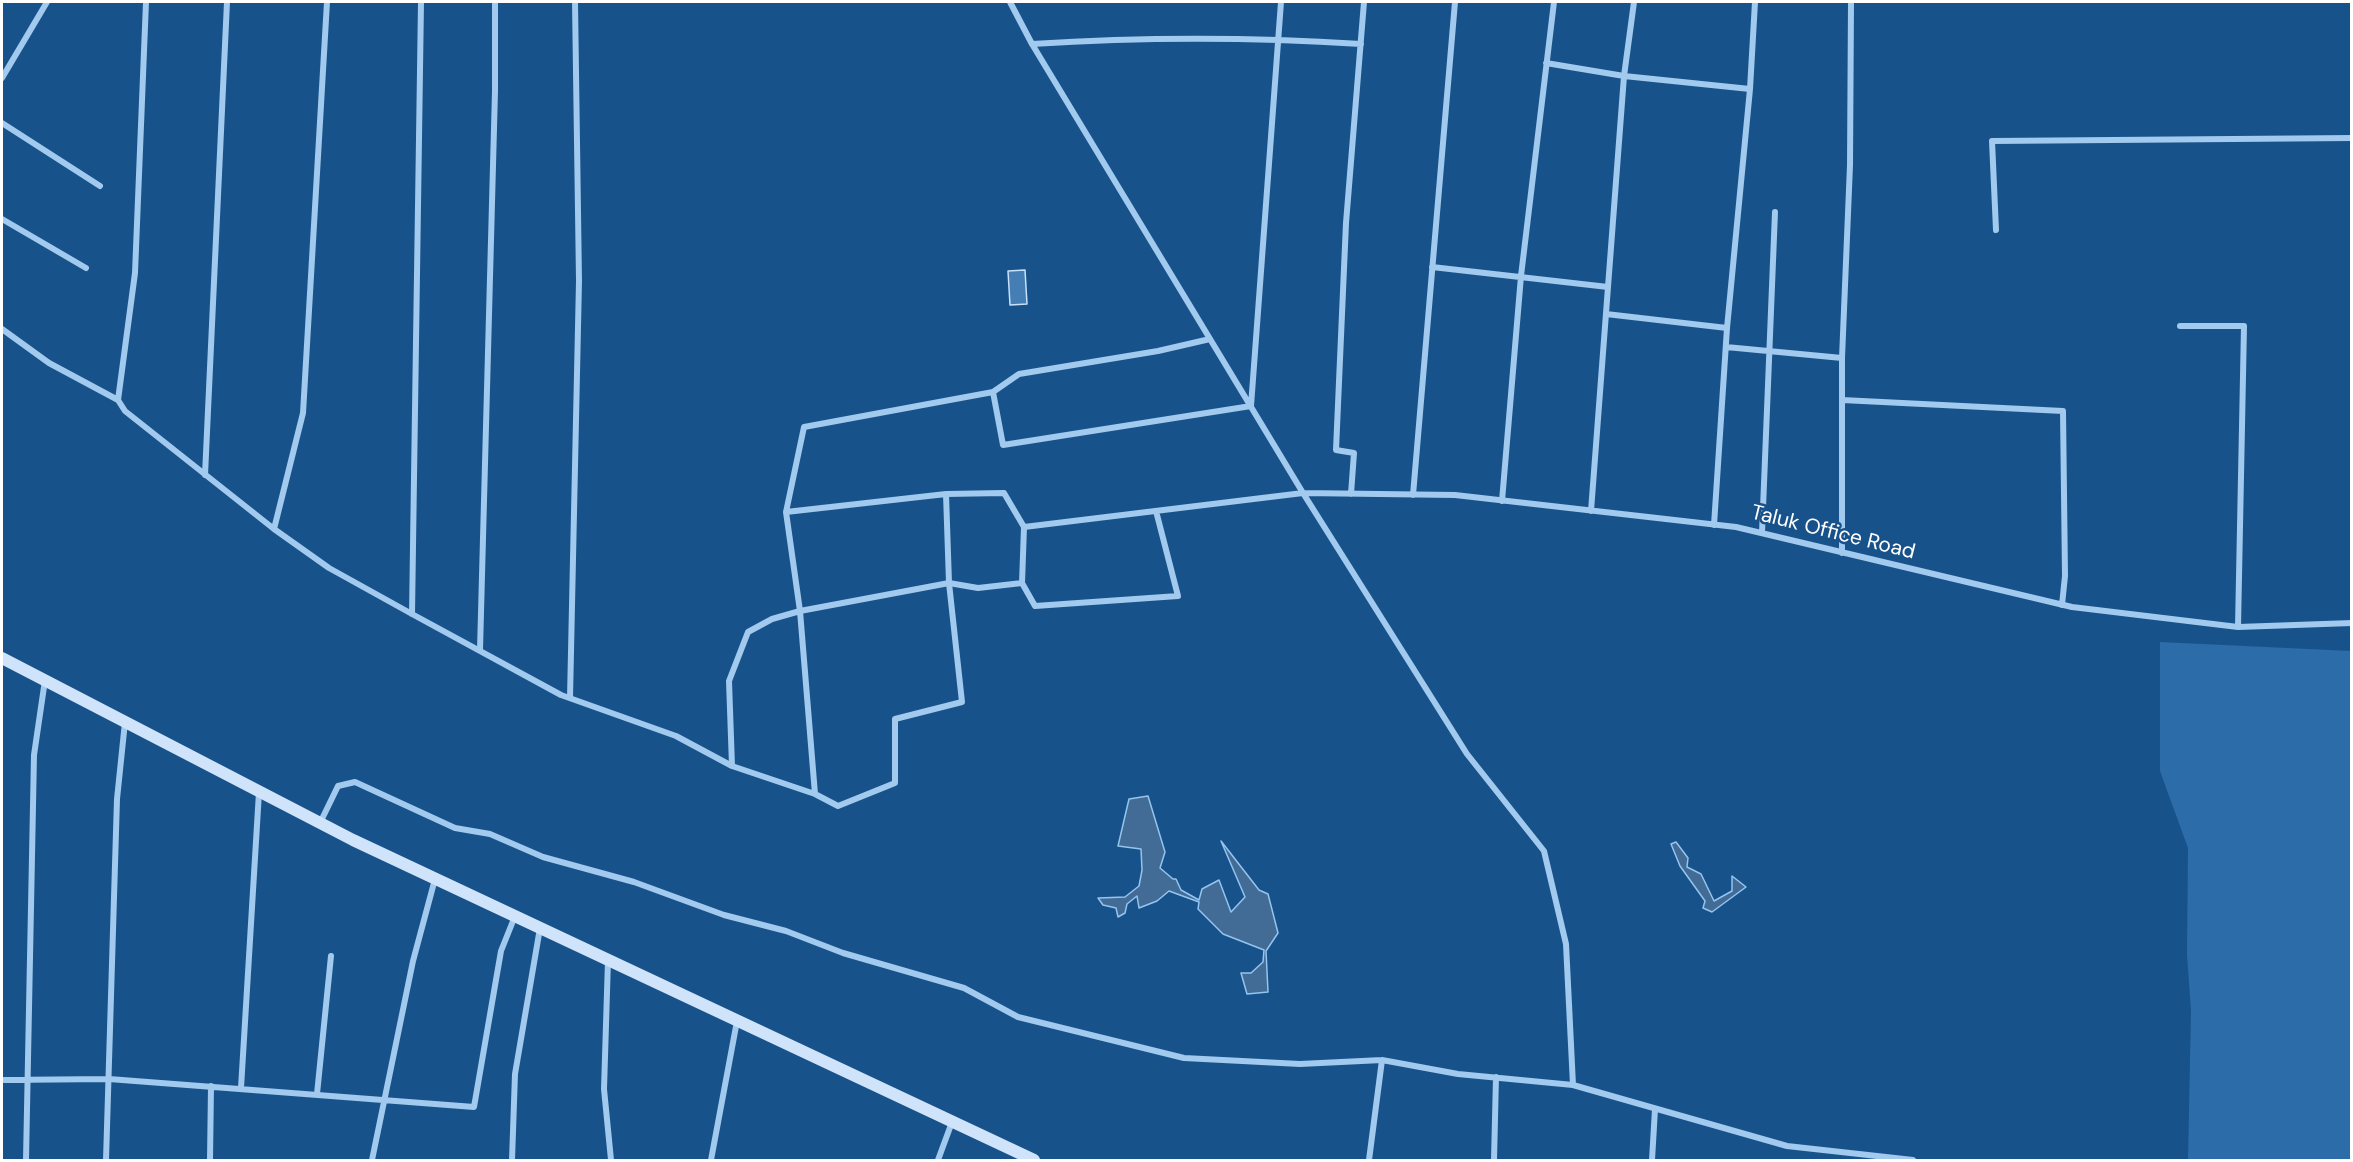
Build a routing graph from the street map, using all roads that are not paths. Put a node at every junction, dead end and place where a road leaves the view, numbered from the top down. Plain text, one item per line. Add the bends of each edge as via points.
1 (47, 2) edge
2 (146, 2) edge
3 (227, 2) edge
4 (327, 2) edge
5 (420, 2) edge
6 (495, 2) edge
7 (575, 2) edge
8 (1010, 2) edge
9 (1281, 2) edge
10 (1364, 2) edge
11 (1455, 2) edge
12 (1554, 2) edge
13 (1634, 2) edge
14 (1755, 2) edge
15 (1851, 2) edge
16 (1278, 39) junction
17 (1032, 44) junction
18 (1361, 44) junction
19 (1546, 63) junction
20 (1624, 76) junction
21 (2, 78) edge
22 (1750, 89) junction
23 (2, 123) edge
24 (2352, 138) edge
25 (100, 186) dead end
26 (1775, 212) dead end
27 (2, 219) edge
28 (1996, 230) dead end
29 (1432, 267) junction
30 (86, 268) dead end
31 (1521, 276) junction
32 (1608, 287) junction
33 (1605, 314) junction
34 (2180, 326) dead end
35 (1727, 327) junction
36 (2, 329) edge
37 (1210, 339) junction
38 (1726, 348) junction
39 (1769, 352) junction
40 (1842, 358) junction
41 (993, 392) junction
42 (118, 400) junction
43 (1842, 400) junction
44 (1251, 406) junction
45 (205, 475) junction
46 (1303, 493) junction
47 (946, 494) junction
48 (1351, 494) junction
49 (1413, 495) junction
50 (1502, 501) junction
51 (1156, 511) junction
52 (1590, 511) junction
53 (786, 512) junction
54 (1714, 525) junction
55 (1024, 527) junction
56 (274, 529) junction
57 (1762, 533) junction
58 (1842, 553) junction
59 (949, 583) junction
60 (1022, 583) junction
61 (2062, 605) junction
62 (800, 610) junction
63 (412, 614) junction
64 (2352, 623) edge
65 (2238, 627) junction
66 (480, 650) junction
67 (2, 658) edge
68 (45, 681) junction
69 (570, 698) junction
70 (125, 722) junction
71 (732, 765) junction
72 (259, 791) junction
73 (815, 794) junction
74 (320, 823) junction
75 (435, 878) junction
76 (515, 916) junction
77 (540, 928) junction
78 (331, 956) dead end
79 (608, 960) junction
80 (737, 1021) junction
81 (1382, 1060) junction
82 (1496, 1077) junction
83 (108, 1079) junction
84 (2, 1080) edge
85 (29, 1081) junction
86 (1573, 1085) junction
87 (211, 1086) junction
88 (241, 1088) junction
89 (317, 1094) junction
90 (384, 1099) junction
91 (1655, 1109) junction
92 (952, 1122) junction
93 (26, 1161) edge
94 (106, 1161) edge
95 (210, 1161) edge
96 (372, 1161) edge
97 (512, 1161) edge
98 (611, 1161) edge
99 (711, 1161) edge
100 (938, 1161) edge
101 (1034, 1161) edge
102 (1369, 1161) edge
103 (1494, 1161) edge
104 (1652, 1161) edge
105 (1913, 1161) edge

1 - 21 street
2 - 42 street via 135,273
3 - 45 street
4 - 56 street via 303,413
5 - 63 street
6 - 66 street
7 - 69 street via 579,281
8 - 17 street
9 - 16 street
10 - 18 street
11 - 29 street
12 - 19 street
13 - 20 street
14 - 22 street
15 - 40 street via 1850,165
16 - 17 street
16 - 18 street
16 - 44 street
17 - 37 street
18 - 48 street via 1346,223 1336,450 1354,453
19 - 20 street
19 - 31 street
20 - 22 street
20 - 32 street
22 - 35 street
23 - 25 street
24 - 28 street via 1992,141
26 - 39 street
27 - 30 street
29 - 31 street
29 - 49 street
31 - 32 street
31 - 50 street
32 - 33 street
33 - 35 street
33 - 52 street
34 - 65 street via 2244,326
35 - 38 street
36 - 42 street via 49,363
37 - 41 street via 1019,374
37 - 44 street
38 - 39 street
38 - 54 street
39 - 40 street
39 - 57 street
40 - 43 street
41 - 44 street via 1003,446
41 - 53 street via 804,427
42 - 45 street via 125,411
43 - 58 street
43 - 61 street via 2063,411
44 - 46 street
45 - 56 street
46 - 48 street, Taluk Office Road
46 - 51 street, Taluk Office Road
46 - 86 street via 1467,754 1544,851 1566,944
47 - 53 street
47 - 55 street via 1004,494
47 - 59 street
48 - 49 street, Taluk Office Road
49 - 50 street, Taluk Office Road
50 - 52 street, Taluk Office Road
51 - 55 street, Taluk Office Road
51 - 60 street via 1178,596 1035,606
52 - 54 street, Taluk Office Road
53 - 62 street
54 - 57 street, Taluk Office Road
55 - 60 street
56 - 63 street via 329,568
57 - 58 street, Taluk Office Road
58 - 61 street, Taluk Office Road
59 - 60 street via 978,588
59 - 62 street
59 - 73 street via 962,702 895,719 895,783 838,806
61 - 65 street, Taluk Office Road
62 - 71 street via 748,632 729,681
62 - 73 street
63 - 66 street
64 - 65 street, Taluk Office Road
66 - 69 street
67 - 68 main road
68 - 70 main road
68 - 85 street via 34,755
69 - 71 street via 676,736
70 - 72 main road
70 - 83 street via 117,799
71 - 73 street
72 - 74 main road
72 - 88 street
74 - 75 main road
74 - 81 street via 338,786 355,782 454,828 490,834 543,857 634,882 724,915 964,988 1018,1017 1184,1058 1300,1064
75 - 76 main road
75 - 90 street
76 - 77 main road
76 - 90 street via 501,951 474,1107
77 - 79 main road
77 - 97 street via 515,1074
78 - 89 street
79 - 80 main road
79 - 98 street via 604,1089
80 - 92 main road
80 - 99 street
81 - 82 street
81 - 102 street
82 - 86 street
82 - 103 street
83 - 85 street
83 - 87 street
83 - 94 street
84 - 85 street
85 - 93 street
86 - 91 street
87 - 88 street
87 - 95 street
88 - 89 street
89 - 90 street
90 - 96 street
91 - 104 street
91 - 105 street via 1787,1146
92 - 100 street
92 - 101 main road

